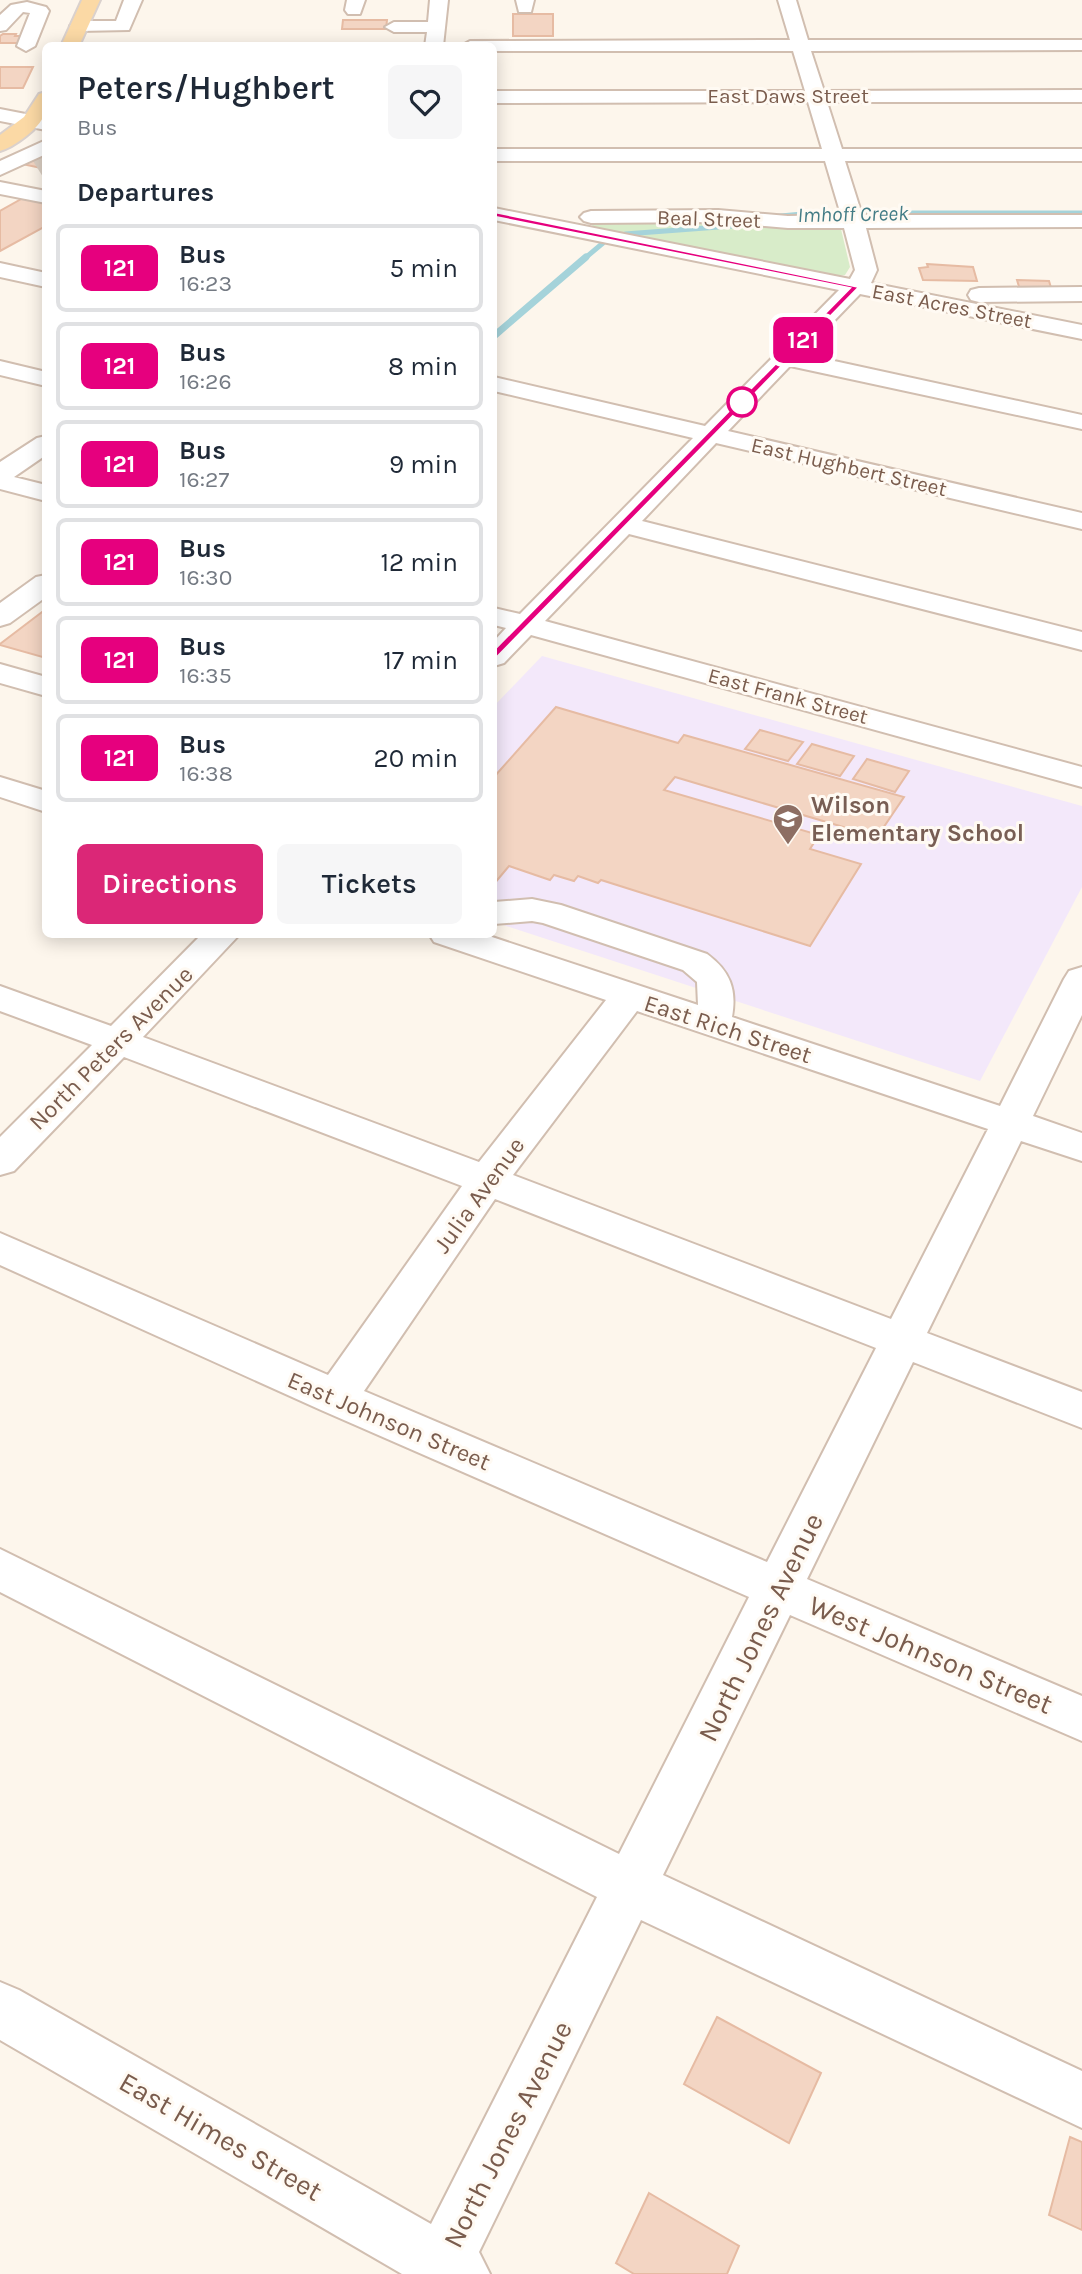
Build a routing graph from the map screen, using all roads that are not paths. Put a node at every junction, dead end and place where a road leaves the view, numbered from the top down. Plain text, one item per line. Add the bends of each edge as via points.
1 (91, 0) edge
2 (133, 0) edge
3 (439, 0) edge
4 (787, 0) edge
5 (31, 3) edge
6 (0, 26) edge
7 (79, 26) junction
8 (123, 26) junction
9 (394, 27) dead end
10 (0, 32) edge
11 (435, 35) edge
12 (463, 39) edge
13 (71, 42) edge
14 (117, 42) edge
15 (800, 45) junction
16 (1082, 45) edge
17 (28, 48) edge
18 (816, 96) junction
19 (1082, 96) edge
20 (497, 97) edge
21 (0, 115) edge
22 (38, 123) edge
23 (0, 145) edge
24 (42, 149) tunnel mouth
25 (497, 155) edge
26 (833, 155) junction
27 (1082, 155) edge
28 (0, 181) edge
29 (37, 184) tunnel mouth
30 (851, 214) junction
31 (497, 215) edge
32 (1082, 221) edge
33 (547, 225) junction
34 (36, 254) dead end
35 (3, 270) edge
36 (42, 279) edge
37 (855, 287) junction
38 (1082, 294) edge
39 (925, 300) junction
40 (1082, 332) edge
41 (785, 358) junction
42 (0, 368) edge
43 (42, 378) edge
44 (497, 385) edge
45 (1082, 422) edge
46 (710, 435) junction
47 (42, 446) edge
48 (0, 474) edge
49 (0, 481) edge
50 (42, 493) edge
51 (1082, 521) edge
52 (623, 524) junction
53 (42, 586) edge
54 (0, 617) edge
55 (497, 617) edge
56 (525, 625) junction
57 (1082, 641) edge
58 (497, 654) edge
59 (0, 673) edge
60 (42, 686) edge
61 (1082, 776) edge
62 (0, 787) edge
63 (42, 801) edge
64 (497, 913) edge
65 (219, 938) edge
66 (458, 938) edge
67 (1082, 979) edge
68 (629, 996) junction
69 (0, 998) edge
70 (712, 1024) junction
71 (117, 1042) junction
72 (1011, 1122) junction
73 (1082, 1147) edge
74 (0, 1161) edge
75 (487, 1180) junction
76 (0, 1248) edge
77 (902, 1340) junction
78 (336, 1398) junction
79 (1082, 1410) edge
80 (0, 1569) edge
81 (779, 1589) junction
82 (1082, 1719) edge
83 (631, 1886) junction
84 (0, 2009) edge
85 (1082, 2100) edge
86 (446, 2270) edge

1 - 7 main road
2 - 8 street
3 - 11 street
4 - 15 street
5 - 6 street via 15,9
5 - 17 street via 40,11
7 - 8 street
7 - 13 main road
8 - 14 street
9 - 11 street
10 - 17 street
11 - 12 street
12 - 15 street
15 - 16 street
15 - 18 street
18 - 19 street, East Daws Street
18 - 20 street, East Daws Street
18 - 26 street
21 - 22 street
22 - 23 main road
24 - 28 street
25 - 26 street
26 - 27 street
26 - 30 street
28 - 29 street
30 - 32 street, Beal Street
30 - 33 street, Beal Street via 788,222 588,217
30 - 37 street via 866,270
31 - 33 street, East Acres Street
33 - 37 street, East Acres Street
34 - 35 street
35 - 36 street
37 - 39 street, East Acres Street
37 - 41 street
38 - 39 street
39 - 40 street, East Acres Street
41 - 45 street
41 - 46 street
42 - 43 street
44 - 46 street, East Hughbert Street
46 - 51 street, East Hughbert Street
46 - 52 street
47 - 48 street
49 - 50 street
52 - 56 street
52 - 57 street
53 - 54 street
55 - 56 street, East Frank Street
56 - 58 street
56 - 61 street, East Frank Street
59 - 60 street
62 - 63 street
64 - 70 street via 549,913 695,962 709,971 718,992
65 - 71 street, North Peters Avenue
66 - 68 street, East Rich Street
67 - 72 street, North Jones Avenue
68 - 70 street, East Rich Street
68 - 75 street, Julia Avenue
69 - 71 street
70 - 72 street, East Rich Street
71 - 74 street, North Peters Avenue
71 - 75 street
72 - 73 street, East Rich Street
72 - 77 street, North Jones Avenue
75 - 77 street
75 - 78 street, Julia Avenue
76 - 78 street, East Johnson Street
77 - 79 street
77 - 81 street, North Jones Avenue
78 - 81 street, East Johnson Street
80 - 83 street
81 - 82 street, West Johnson Street
81 - 83 street, North Jones Avenue
83 - 85 street
83 - 86 street, North Jones Avenue
84 - 86 street, East Himes Street

